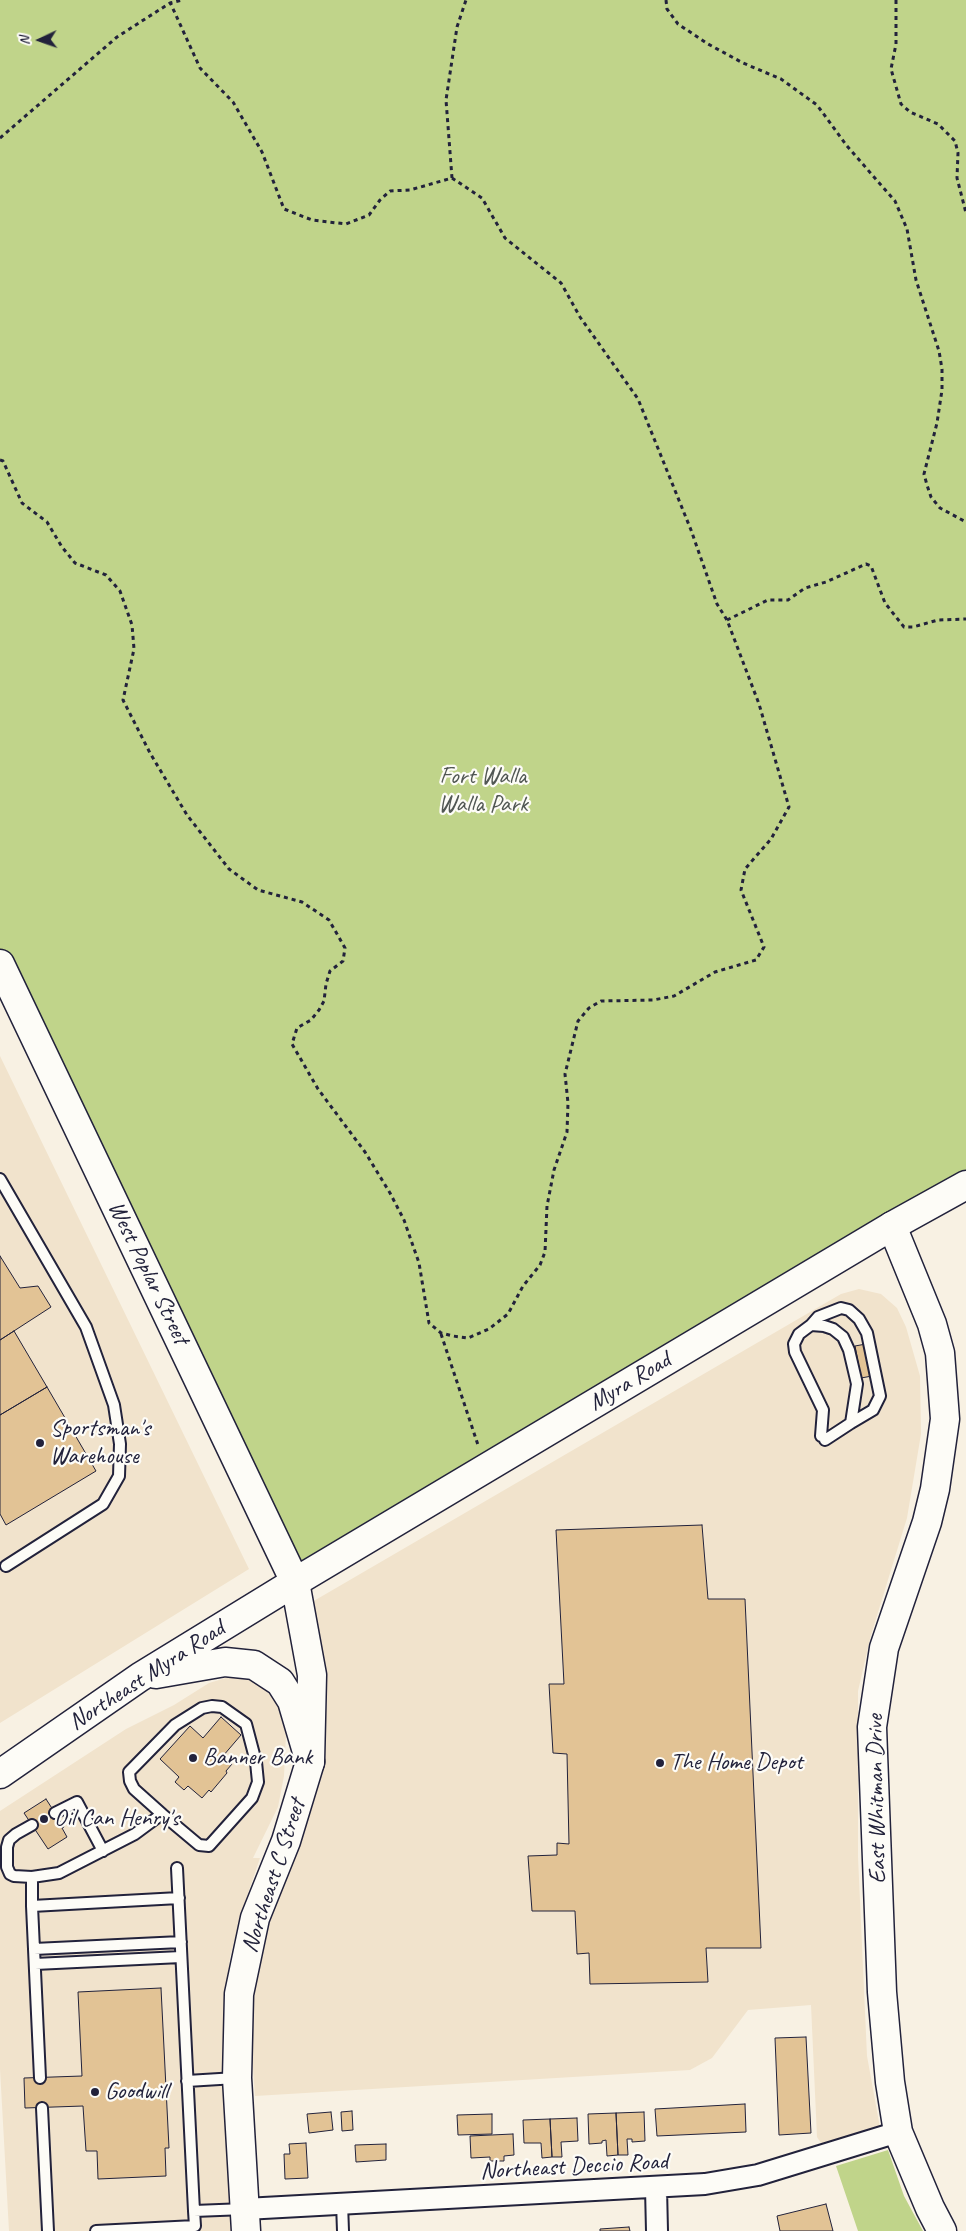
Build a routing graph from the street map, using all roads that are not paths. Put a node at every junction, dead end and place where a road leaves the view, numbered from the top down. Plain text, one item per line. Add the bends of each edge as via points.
1 (0, 964) edge
2 (0, 1179) edge
3 (966, 1185) edge
4 (892, 1226) junction
5 (811, 1325) junction
6 (851, 1423) junction
7 (6, 1566) dead end
8 (295, 1582) junction
9 (140, 1677) junction
10 (310, 1762) junction
11 (0, 1774) edge
12 (55, 1813) dead end
13 (162, 1814) junction
14 (32, 1825) dead end
15 (103, 1851) junction
16 (177, 1868) dead end
17 (32, 1876) junction
18 (179, 1898) junction
19 (32, 1906) junction
20 (181, 1942) junction
21 (34, 1949) junction
22 (182, 1957) junction
23 (35, 1964) junction
24 (40, 2078) dead end
25 (237, 2078) junction
26 (187, 2080) junction
27 (42, 2108) dead end
28 (898, 2132) junction
29 (656, 2188) junction
30 (342, 2203) junction
31 (194, 2211) junction
32 (246, 2220) edge
33 (48, 2231) edge
34 (96, 2231) edge
35 (343, 2231) edge
36 (657, 2231) edge
37 (942, 2231) edge

1 - 8 main road, West Poplar Street
2 - 7 lane via 86,1327 114,1405 120,1444 119,1476 103,1504
3 - 4 main road, Myra Road
4 - 8 main road, Myra Road
4 - 28 main road, East Whitman Drive via 932,1324 940,1353 944,1419 927,1522 884,1648 872,1727 882,1992
5 - 6 lane via 833,1330 843,1337 849,1350 857,1384
5 - 6 lane via 799,1334 794,1344 824,1410 823,1438
5 - 6 lane via 818,1317 841,1308 859,1319 867,1333 880,1396 873,1410
8 - 9 main road, Northeast Myra Road
8 - 10 main road, Northeast C Street via 312,1675
9 - 10 main road via 225,1662 254,1666 280,1682 292,1701
9 - 11 main road, Northeast Myra Road
10 - 25 main road, Northeast C Street via 286,1841 255,1918 239,1994
12 - 15 lane via 77,1802
13 - 13 lane via 199,1845 209,1846 252,1798 258,1782 246,1724 222,1707 202,1708 174,1725 129,1772 134,1789
13 - 15 lane via 135,1834
14 - 17 lane via 9,1840 7,1867 14,1876
15 - 17 lane via 59,1873
16 - 18 lane
17 - 19 lane
18 - 19 lane
18 - 20 lane
19 - 21 lane
20 - 21 lane
20 - 22 lane
21 - 23 lane
22 - 23 lane
22 - 26 lane
23 - 24 lane
25 - 26 lane
25 - 32 main road, Northeast C Street
26 - 31 lane
27 - 33 lane
28 - 29 street, Northeast Deccio Road via 758,2175
28 - 37 main road, East Whitman Drive
29 - 30 street, Northeast Deccio Road
29 - 36 street
30 - 32 street, Northeast Deccio Road
30 - 35 lane
31 - 32 lane
31 - 34 lane via 195,2226

